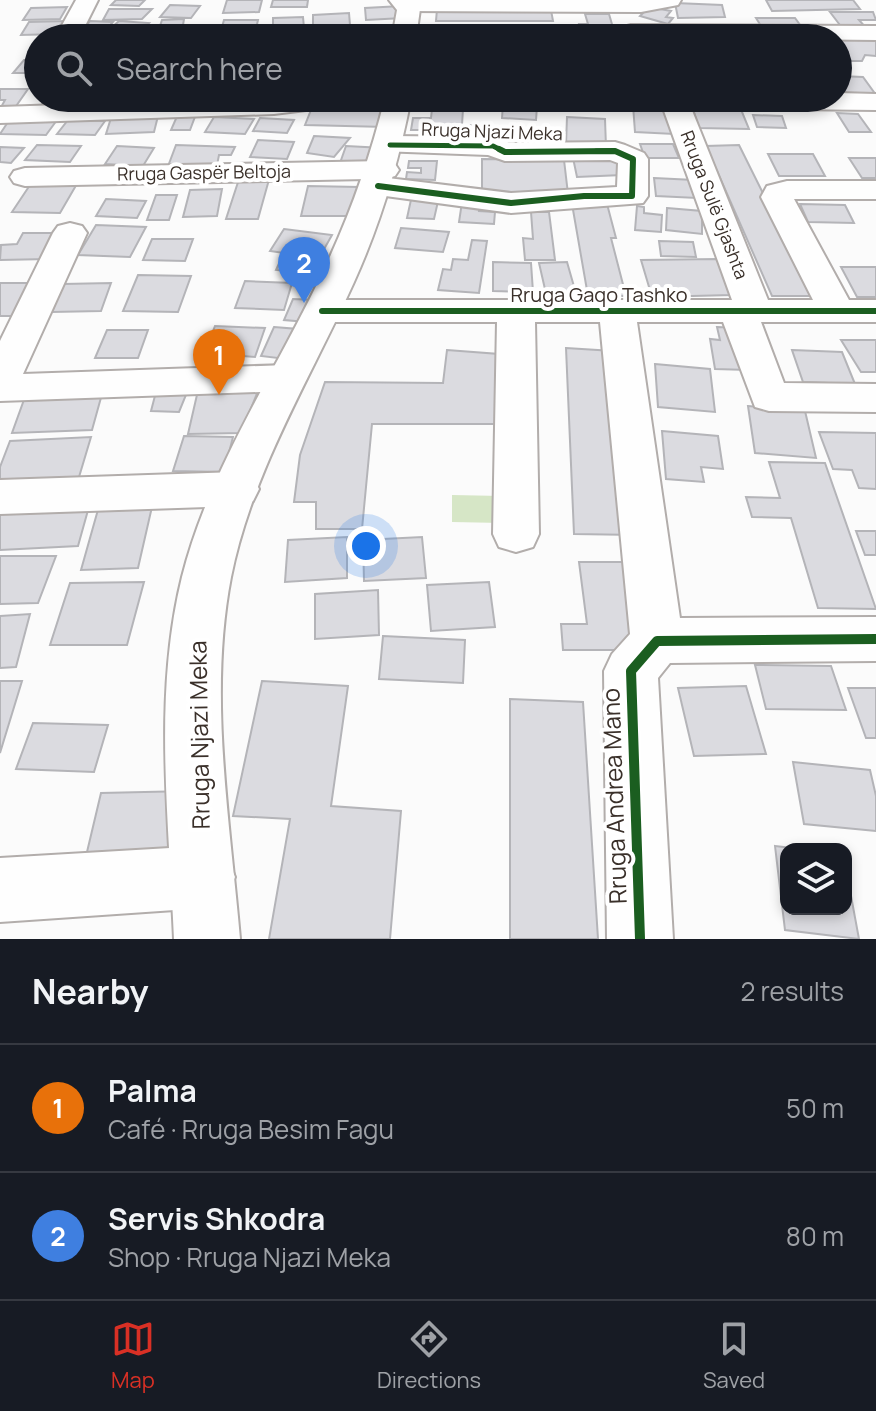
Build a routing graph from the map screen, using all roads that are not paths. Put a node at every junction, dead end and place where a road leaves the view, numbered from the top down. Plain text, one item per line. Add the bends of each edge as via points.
1 (87, 0) edge
2 (670, 0) edge
3 (403, 2) edge
4 (621, 3) edge
5 (556, 5) junction
6 (206, 12) dead end
7 (74, 24) edge
8 (203, 24) edge
9 (407, 24) edge
10 (560, 24) edge
11 (628, 24) edge
12 (852, 33) edge
13 (876, 33) edge
14 (852, 102) edge
15 (876, 102) edge
16 (395, 112) edge
17 (482, 112) edge
18 (666, 112) edge
19 (493, 146) junction
20 (384, 167) junction
21 (25, 177) dead end
22 (876, 190) edge
23 (70, 233) dead end
24 (322, 311) junction
25 (516, 311) junction
26 (617, 311) junction
27 (746, 311) junction
28 (837, 311) junction
29 (876, 311) edge
30 (287, 378) junction
31 (0, 381) edge
32 (0, 388) edge
33 (876, 398) edge
34 (237, 489) junction
35 (0, 497) edge
36 (516, 534) dead end
37 (876, 639) edge
38 (657, 641) junction
39 (204, 877) junction
40 (0, 890) edge
41 (207, 939) edge
42 (640, 939) edge

1 - 7 street
2 - 4 street
3 - 5 street
3 - 9 street
4 - 5 street
4 - 11 street
5 - 10 street
6 - 8 street
12 - 13 street
14 - 15 street, Rruga Sulë Gjashta
16 - 20 street, Rruga Njazi Meka
17 - 19 street, Rruga Sulë Gjashta
18 - 27 street, Rruga Sulë Gjashta
19 - 20 street, Rruga Njazi Meka
19 - 20 street, Rruga Njazi Meka via 505,152 626,154 633,159 632,196 511,203
20 - 21 street, Rruga Gaspër Beltoja
20 - 24 street, Rruga Njazi Meka via 351,255
22 - 28 street via 778,193 778,202
23 - 31 street
24 - 25 street, Rruga Gaqo Tashko
24 - 30 street, Rruga Njazi Meka
25 - 26 street, Rruga Gaqo Tashko
25 - 36 street, Rruga Gaqo Tashko
26 - 27 street, Rruga Gaqo Tashko
26 - 38 street, Rruga Gaqo Tashko
27 - 28 street, Rruga Gaqo Tashko
27 - 33 street, Rruga Sulë Gjashta via 769,397
28 - 29 street, Rruga Gaqo Tashko
30 - 32 street
30 - 34 street, Rruga Njazi Meka
34 - 35 street
34 - 39 street, Rruga Njazi Meka via 207,574 195,645
37 - 38 street
38 - 42 street, Rruga Andrea Mano via 631,671
39 - 40 street
39 - 41 street, Rruga Njazi Meka

